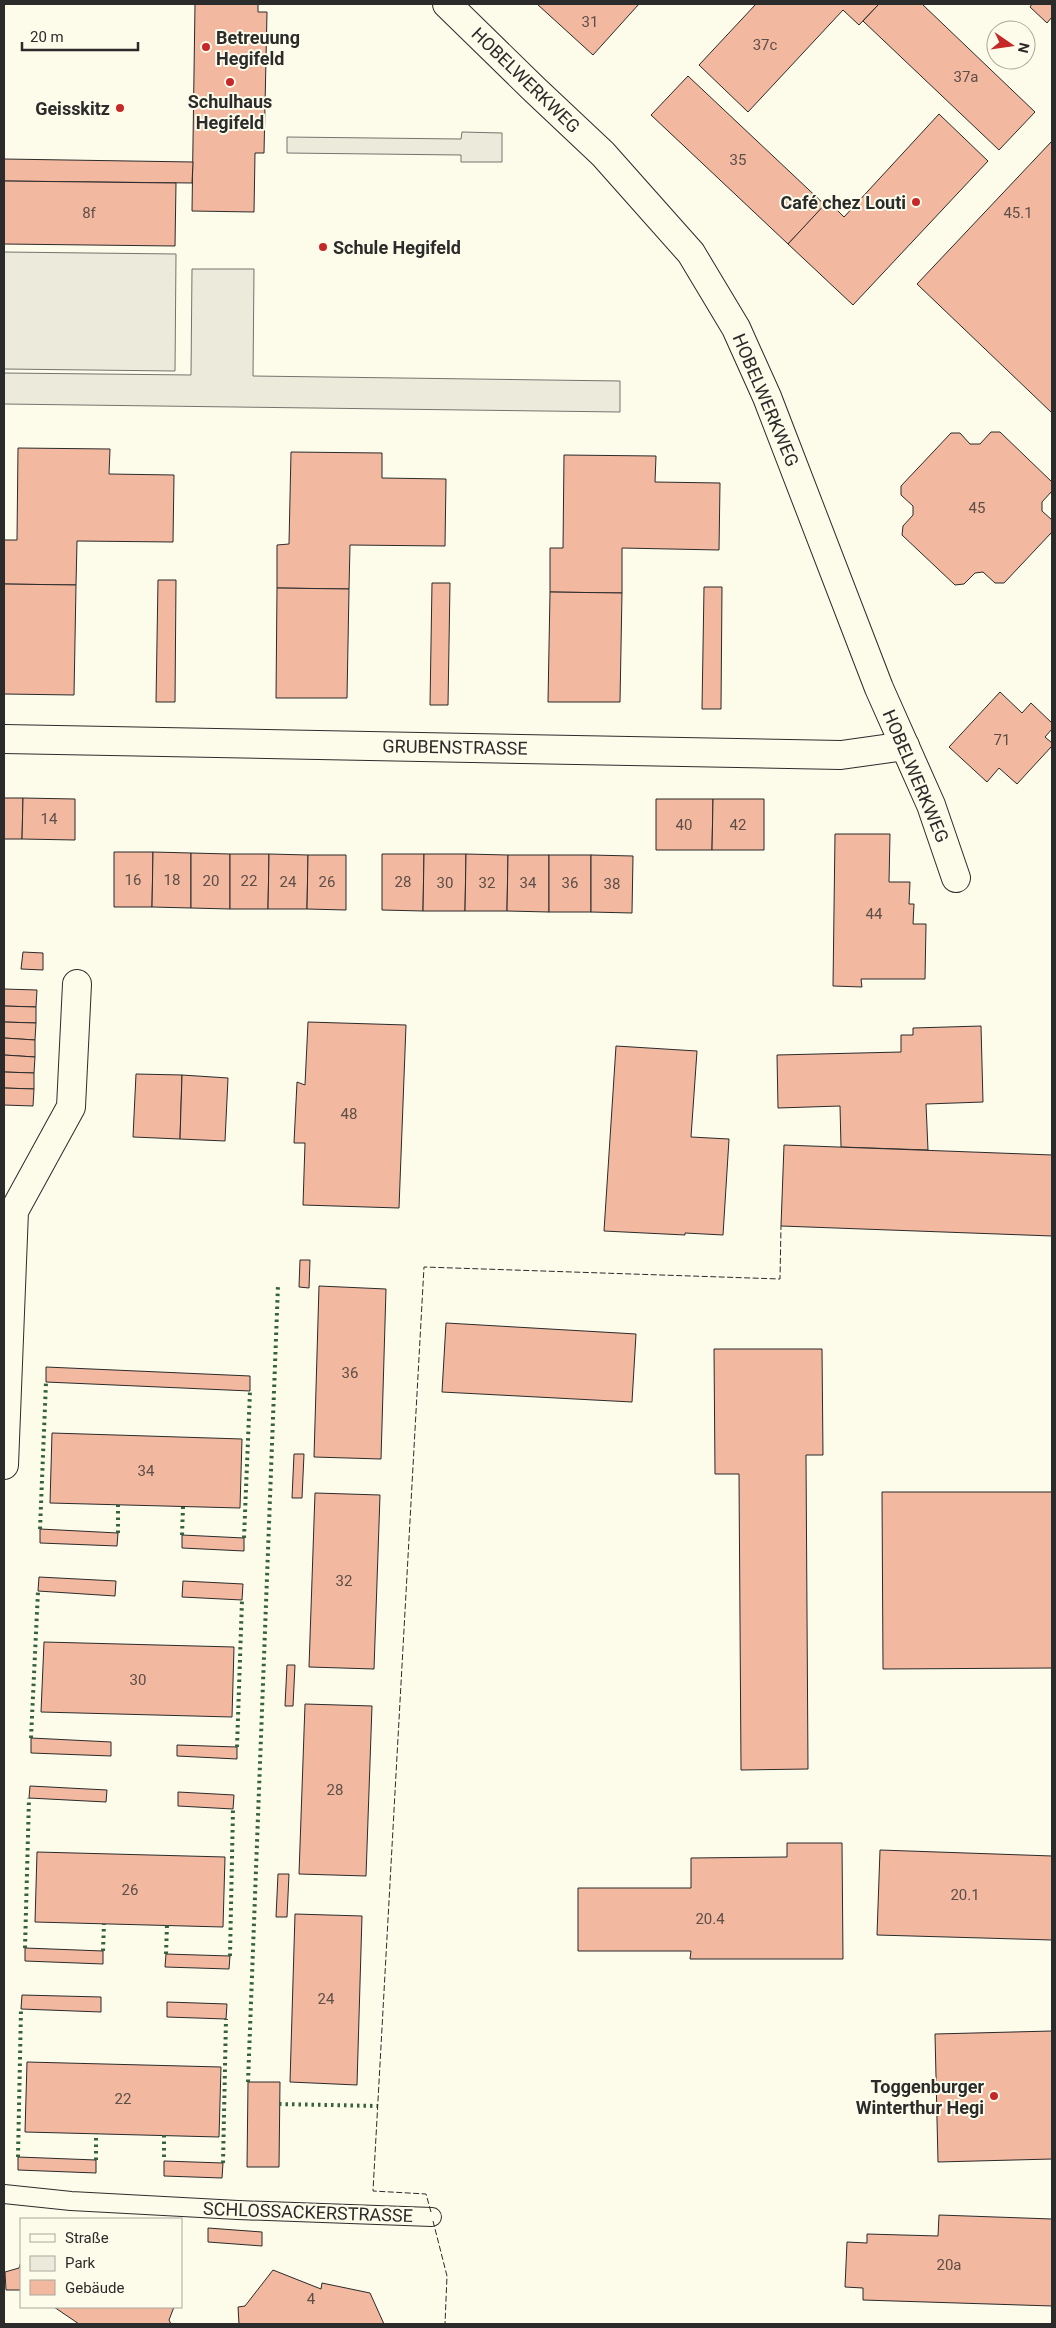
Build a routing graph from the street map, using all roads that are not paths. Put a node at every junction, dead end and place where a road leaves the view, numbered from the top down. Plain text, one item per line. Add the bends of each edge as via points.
1 (447, 4) edge
2 (4, 739) edge
3 (905, 746) junction
4 (956, 878) dead end
5 (77, 984) dead end
6 (4, 1465) edge
7 (4, 2194) edge
8 (432, 2217) dead end

1 - 3 street, HOBELWERKWEG via 603,154 691,253 736,328 767,396 860,641
2 - 3 street, GRUBENSTRASSE via 841,755
3 - 4 street, HOBELWERKWEG via 931,805
5 - 6 street via 72,1107 14,1211
7 - 8 lane, SCHLOSSACKERSTRASSE via 208,2208

